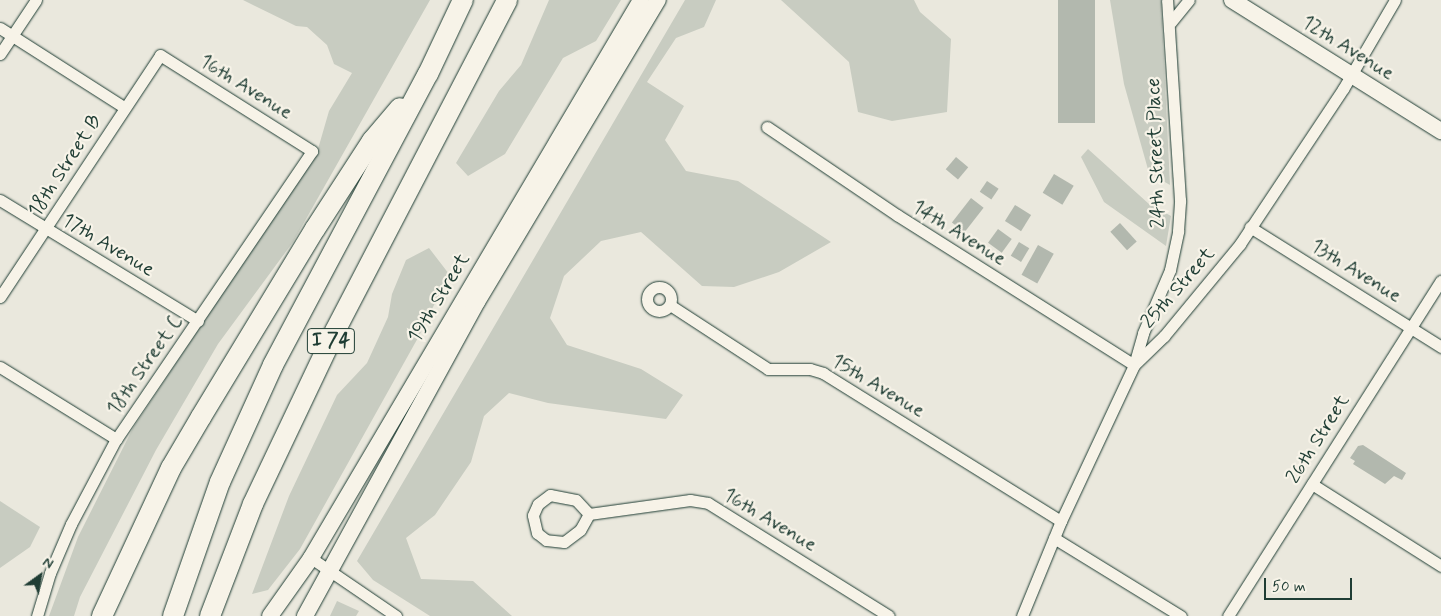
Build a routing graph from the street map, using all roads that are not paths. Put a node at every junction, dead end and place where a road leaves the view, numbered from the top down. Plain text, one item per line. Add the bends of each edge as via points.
1 (36, 0) edge
2 (463, 0) edge
3 (507, 0) edge
4 (642, 0) edge
5 (658, 0) edge
6 (1167, 0) edge
7 (1189, 0) edge
8 (1232, 0) edge
9 (1395, 0) edge
10 (1171, 22) junction
11 (0, 28) edge
12 (12, 36) junction
13 (0, 54) edge
14 (160, 55) joint
15 (428, 74) junction
16 (1350, 75) junction
17 (125, 108) junction
18 (767, 127) dead end
19 (1441, 131) edge
20 (312, 151) joint
21 (0, 200) edge
22 (1250, 227) junction
23 (47, 230) junction
24 (1441, 281) edge
25 (0, 297) edge
26 (670, 305) dead end
27 (198, 321) junction
28 (1410, 328) junction
29 (1441, 347) edge
30 (1134, 365) junction
31 (0, 367) edge
32 (116, 439) junction
33 (1312, 484) junction
34 (589, 514) junction
35 (1061, 522) junction
36 (1054, 538) junction
37 (311, 558) junction
38 (1441, 566) edge
39 (328, 570) junction
40 (37, 616) edge
41 (102, 616) edge
42 (173, 616) edge
43 (210, 616) edge
44 (270, 616) edge
45 (305, 616) edge
46 (396, 616) edge
47 (889, 616) edge
48 (1022, 616) edge
49 (1181, 616) edge
50 (1228, 616) edge

1 - 12 street
2 - 15 highway, I 74
3 - 43 highway, I 74 via 335,331 253,504
4 - 37 main road, 19th Street
5 - 39 main road, 19th Street via 477,302
6 - 10 street, 24th Street Place
7 - 10 street
8 - 16 main road, 12th Avenue
9 - 16 street, 25th Street
10 - 30 street, 24th Street Place via 1180,200 1178,231 1170,270 1143,334
11 - 12 street
12 - 13 street
12 - 17 street
14 - 17 street, 18th Street B
14 - 20 street, 16th Avenue
15 - 41 highway via 372,141 230,368 171,468
15 - 42 highway, I 74 via 273,364 220,482
16 - 19 main road, 12th Avenue
16 - 22 street, 25th Street
17 - 23 street, 18th Street B
18 - 30 street, 14th Avenue via 897,216
20 - 27 street, 18th Street C
21 - 23 street, 17th Avenue
22 - 28 street, 13th Avenue
22 - 30 street, 25th Street via 1198,296
23 - 25 street, 18th Street B
23 - 27 street, 17th Avenue
24 - 28 street, 26th Street
26 - 35 street, 15th Avenue via 768,369 810,369 823,373
27 - 32 street, 18th Street C
28 - 29 street, 13th Avenue
28 - 33 street, 26th Street
30 - 35 street, 25th Street
31 - 32 street
32 - 40 street, 18th Street C via 64,540
33 - 38 street
33 - 50 street, 26th Street
34 - 34 street via 576,500 550,495 538,504 533,516 537,533 546,540 558,542 572,538
34 - 47 street, 16th Avenue via 690,500 708,503
35 - 36 street, 25th Street
36 - 48 street, 25th Street
36 - 49 street
37 - 39 street
37 - 44 main road, 19th Street
39 - 45 main road, 19th Street
39 - 46 street

